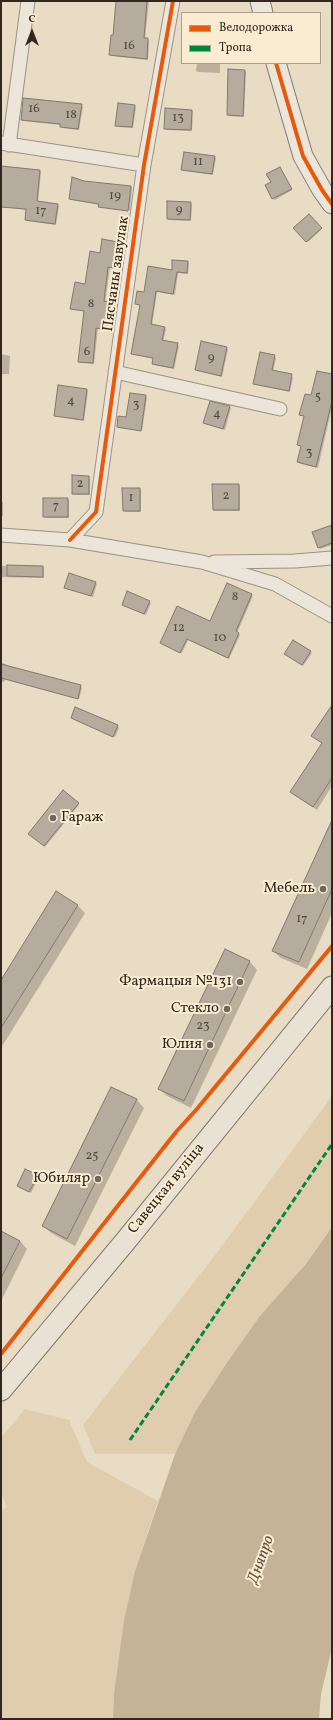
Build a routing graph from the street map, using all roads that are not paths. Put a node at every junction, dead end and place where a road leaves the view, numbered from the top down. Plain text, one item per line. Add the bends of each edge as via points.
1 (28, 1) edge
2 (173, 1) edge
3 (260, 1) edge
4 (263, 12) edge
5 (276, 64) edge
6 (5, 144) edge
7 (144, 165) junction
8 (332, 204) edge
9 (115, 372) junction
10 (280, 409) dead end
11 (1, 535) edge
12 (70, 540) junction
13 (332, 558) edge
14 (202, 562) junction
15 (332, 616) edge
16 (332, 987) edge
17 (1, 1390) edge

1 - 6 street
2 - 7 street, Пясчаны завулак
3 - 4 street
5 - 8 street via 303,156
6 - 7 street
7 - 9 street, Пясчаны завулак
9 - 10 street
9 - 12 street, Пясчаны завулак via 96,512
11 - 12 street
12 - 14 street
13 - 14 street via 301,561
14 - 15 street via 275,584
16 - 17 main road, Савецкая вуліца

